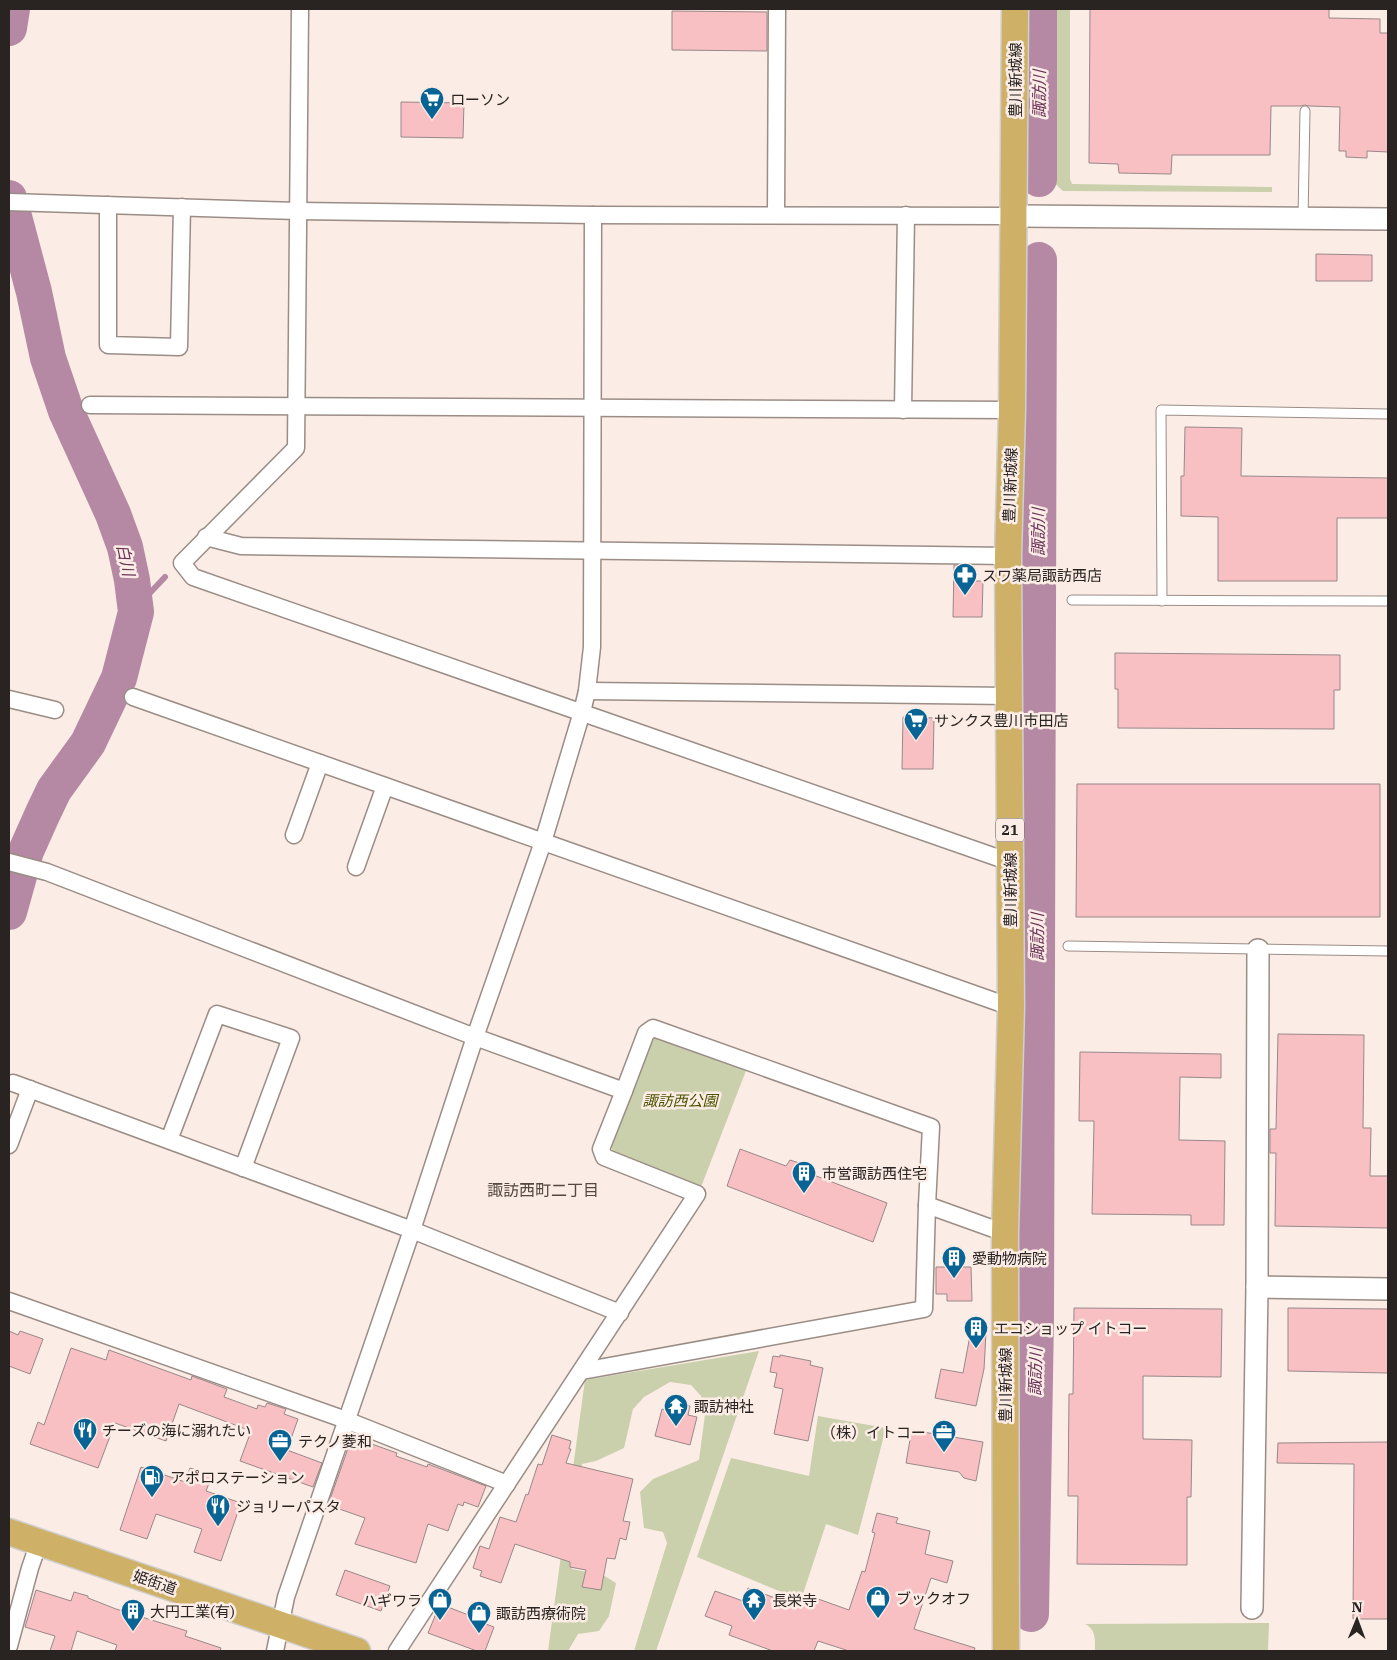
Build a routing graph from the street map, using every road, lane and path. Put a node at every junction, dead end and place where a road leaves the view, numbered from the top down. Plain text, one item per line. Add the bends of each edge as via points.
1 (300, 9) edge
2 (777, 9) edge
3 (1015, 9) edge
4 (1305, 111) dead end
5 (9, 202) edge
6 (108, 205) junction
7 (182, 207) junction
8 (298, 211) junction
9 (593, 215) junction
10 (776, 215) junction
11 (906, 216) junction
12 (1014, 216) junction
13 (1303, 219) junction
14 (1388, 219) edge
15 (90, 405) dead end
16 (296, 406) junction
17 (592, 408) junction
18 (903, 410) junction
19 (1012, 410) junction
20 (1388, 414) edge
21 (206, 537) junction
22 (592, 551) junction
23 (1008, 556) junction
24 (1072, 600) dead end
25 (1162, 601) junction
26 (1388, 602) edge
27 (587, 691) junction
28 (1010, 696) junction
29 (133, 697) dead end
30 (9, 699) edge
31 (55, 710) dead end
32 (582, 712) junction
33 (320, 763) junction
34 (385, 786) junction
35 (294, 834) dead end
36 (543, 842) junction
37 (9, 862) edge
38 (1010, 862) junction
39 (356, 867) dead end
40 (1068, 946) dead end
41 (1258, 950) junction
42 (1388, 950) edge
43 (1011, 1007) junction
44 (475, 1037) junction
45 (13, 1083) dead end
46 (30, 1089) junction
47 (624, 1091) junction
48 (169, 1140) junction
49 (9, 1145) edge
50 (243, 1168) junction
51 (927, 1205) junction
52 (412, 1230) junction
53 (1005, 1233) junction
54 (1257, 1287) junction
55 (1388, 1289) edge
56 (9, 1302) edge
57 (620, 1313) junction
58 (582, 1371) junction
59 (346, 1420) junction
60 (507, 1484) junction
61 (9, 1532) edge
62 (40, 1542) junction
63 (1252, 1608) dead end
64 (281, 1625) junction
65 (9, 1646) edge
66 (275, 1651) edge
67 (357, 1651) edge
68 (397, 1651) edge
69 (1006, 1651) edge

1 - 8 street
2 - 10 street
3 - 12 main road, 豊川新城線 / 21
4 - 13 lane
5 - 6 street
6 - 7 street
6 - 7 street via 108,345 180,347
7 - 8 street
8 - 9 street
8 - 16 street
9 - 10 street
9 - 17 street
10 - 11 street
11 - 12 street
11 - 18 street
12 - 13 street
12 - 19 main road, 豊川新城線 / 21
13 - 14 street
15 - 16 street
16 - 17 street
16 - 21 street via 296,448
17 - 18 street
17 - 22 street
18 - 19 street
19 - 23 main road, 豊川新城線 / 21
20 - 25 lane via 1161,410
21 - 22 street via 241,546
21 - 32 street via 182,563 193,577
22 - 23 street
22 - 27 street via 592,647
23 - 28 main road, 豊川新城線 / 21
24 - 25 lane
25 - 26 lane
27 - 28 street
27 - 32 street
28 - 38 main road, 豊川新城線 / 21
29 - 33 street
30 - 31 street
32 - 36 street
32 - 38 street
33 - 34 street
33 - 35 street
34 - 36 street
34 - 39 street
36 - 43 street
36 - 44 street
37 - 44 street via 40,870
38 - 43 main road, 豊川新城線 / 21
40 - 41 lane
41 - 42 lane
41 - 54 street
43 - 53 main road, 豊川新城線 / 21
44 - 47 street
44 - 52 street
45 - 46 street
46 - 48 street
46 - 49 street
47 - 51 street via 646,1032 653,1028 931,1127
47 - 57 street via 601,1149 604,1157 697,1194
48 - 50 street
48 - 50 street via 217,1014 291,1038
50 - 52 street
51 - 53 street
51 - 58 street via 924,1309
52 - 57 street
52 - 59 street
53 - 69 main road, 豊川新城線 / 21
54 - 55 street
54 - 63 street
56 - 59 street
57 - 58 street
58 - 60 street
59 - 60 street
59 - 64 street via 286,1597
60 - 68 street
61 - 62 main road, 姫街道
62 - 64 main road, 姫街道
62 - 65 street
64 - 66 street
64 - 67 main road, 姫街道

